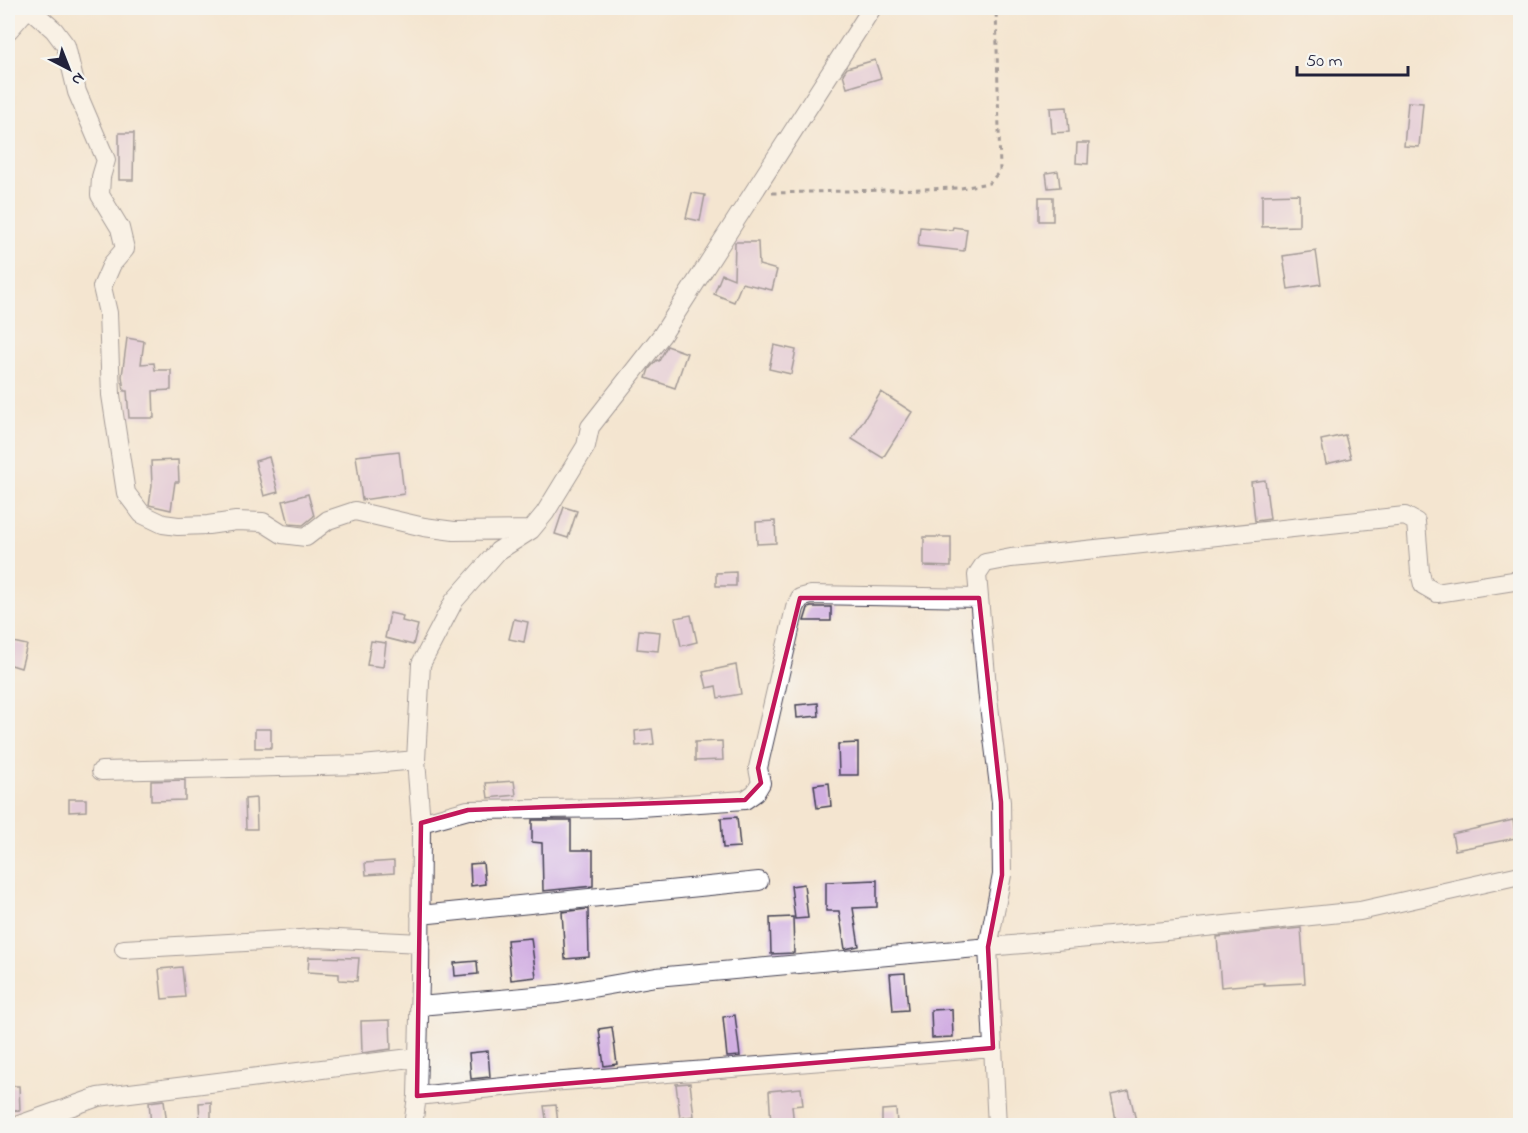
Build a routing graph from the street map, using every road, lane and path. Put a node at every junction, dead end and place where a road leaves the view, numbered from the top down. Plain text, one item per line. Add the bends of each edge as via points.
1 (29, 8) edge
2 (872, 8) edge
3 (996, 8) edge
4 (8, 32) edge
5 (753, 194) junction
6 (531, 530) junction
7 (1521, 580) edge
8 (979, 598) junction
9 (416, 760) junction
10 (101, 771) dead end
11 (421, 823) junction
12 (1521, 875) edge
13 (759, 881) dead end
14 (420, 915) junction
15 (420, 943) junction
16 (988, 947) junction
17 (124, 949) dead end
18 (419, 1006) junction
19 (993, 1048) junction
20 (418, 1057) junction
21 (417, 1096) junction
22 (16, 1125) edge
23 (413, 1125) edge
24 (997, 1125) edge

1 - 4 street
1 - 6 street via 66,46 77,92 106,160 100,195 120,228 125,249 112,264 102,287 108,313 111,395 126,493 142,514 178,526 263,522 282,534 306,537 328,520 355,511 454,531
2 - 5 street
3 - 5 path via 1000,171 989,183 961,188
5 - 6 street via 662,335 590,427 586,446 566,482
6 - 9 street via 498,551 454,600 422,664
7 - 8 street via 1437,593 1423,585 1416,522 1405,516 985,563 977,575
8 - 11 street via 801,598 795,608 758,768 761,783 745,800 468,810
8 - 16 street via 1001,812 1002,875
9 - 10 street via 362,765
9 - 11 street
11 - 14 street
12 - 16 street via 1359,911
13 - 14 street
14 - 15 street
15 - 17 street via 317,938
15 - 18 street
16 - 18 street via 656,977 558,994
16 - 19 street
18 - 20 street
19 - 21 street
19 - 24 street
20 - 21 street
20 - 22 street via 98,1097
21 - 23 street

